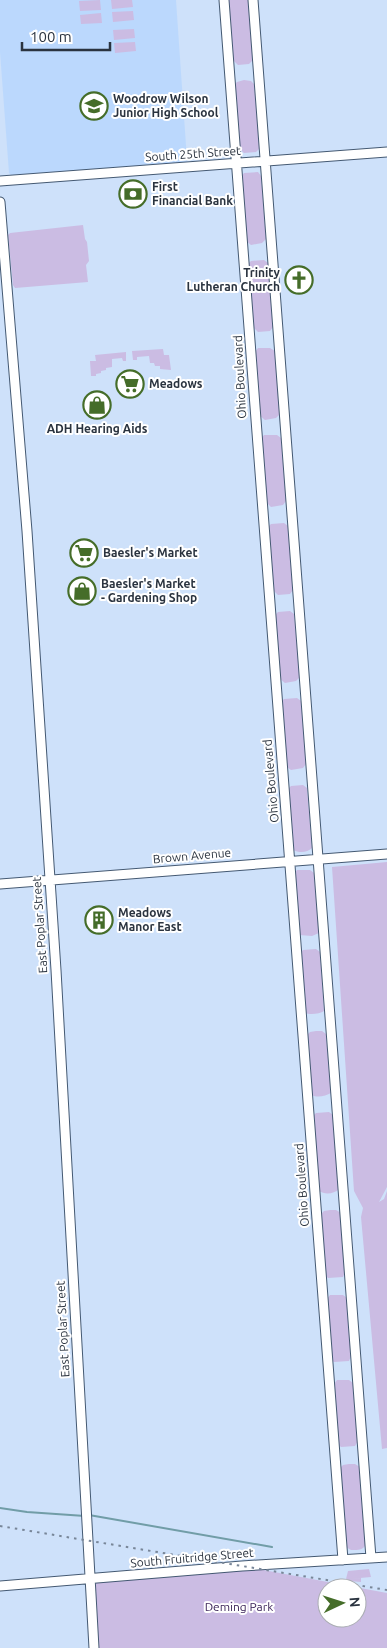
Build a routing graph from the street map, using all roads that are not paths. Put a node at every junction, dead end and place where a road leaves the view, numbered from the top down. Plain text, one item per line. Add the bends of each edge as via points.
1 (224, 0) edge
2 (253, 0) edge
3 (387, 152) edge
4 (265, 161) junction
5 (237, 163) junction
6 (0, 181) edge
7 (0, 202) edge
8 (387, 854) edge
9 (317, 859) junction
10 (290, 861) junction
11 (50, 880) junction
12 (0, 884) edge
13 (387, 1557) edge
14 (370, 1558) junction
15 (343, 1560) junction
16 (90, 1579) junction
17 (0, 1586) edge
18 (94, 1648) edge

1 - 5 street, Ohio Boulevard
2 - 4 street
3 - 4 street, South 25th Street
4 - 5 street, South 25th Street
4 - 9 street
5 - 6 street, South 25th Street
5 - 10 street, Ohio Boulevard
7 - 11 street, East Poplar Street via 27,531
8 - 9 street, Brown Avenue
9 - 10 street, Brown Avenue
9 - 14 street
10 - 11 street, Brown Avenue
10 - 15 street, Ohio Boulevard
11 - 12 street, Brown Avenue
11 - 16 street, East Poplar Street
13 - 14 street, South Fruitridge Street
14 - 15 street, South Fruitridge Street
15 - 16 street, South Fruitridge Street
16 - 17 street, South Fruitridge Street
16 - 18 street, East Poplar Street

